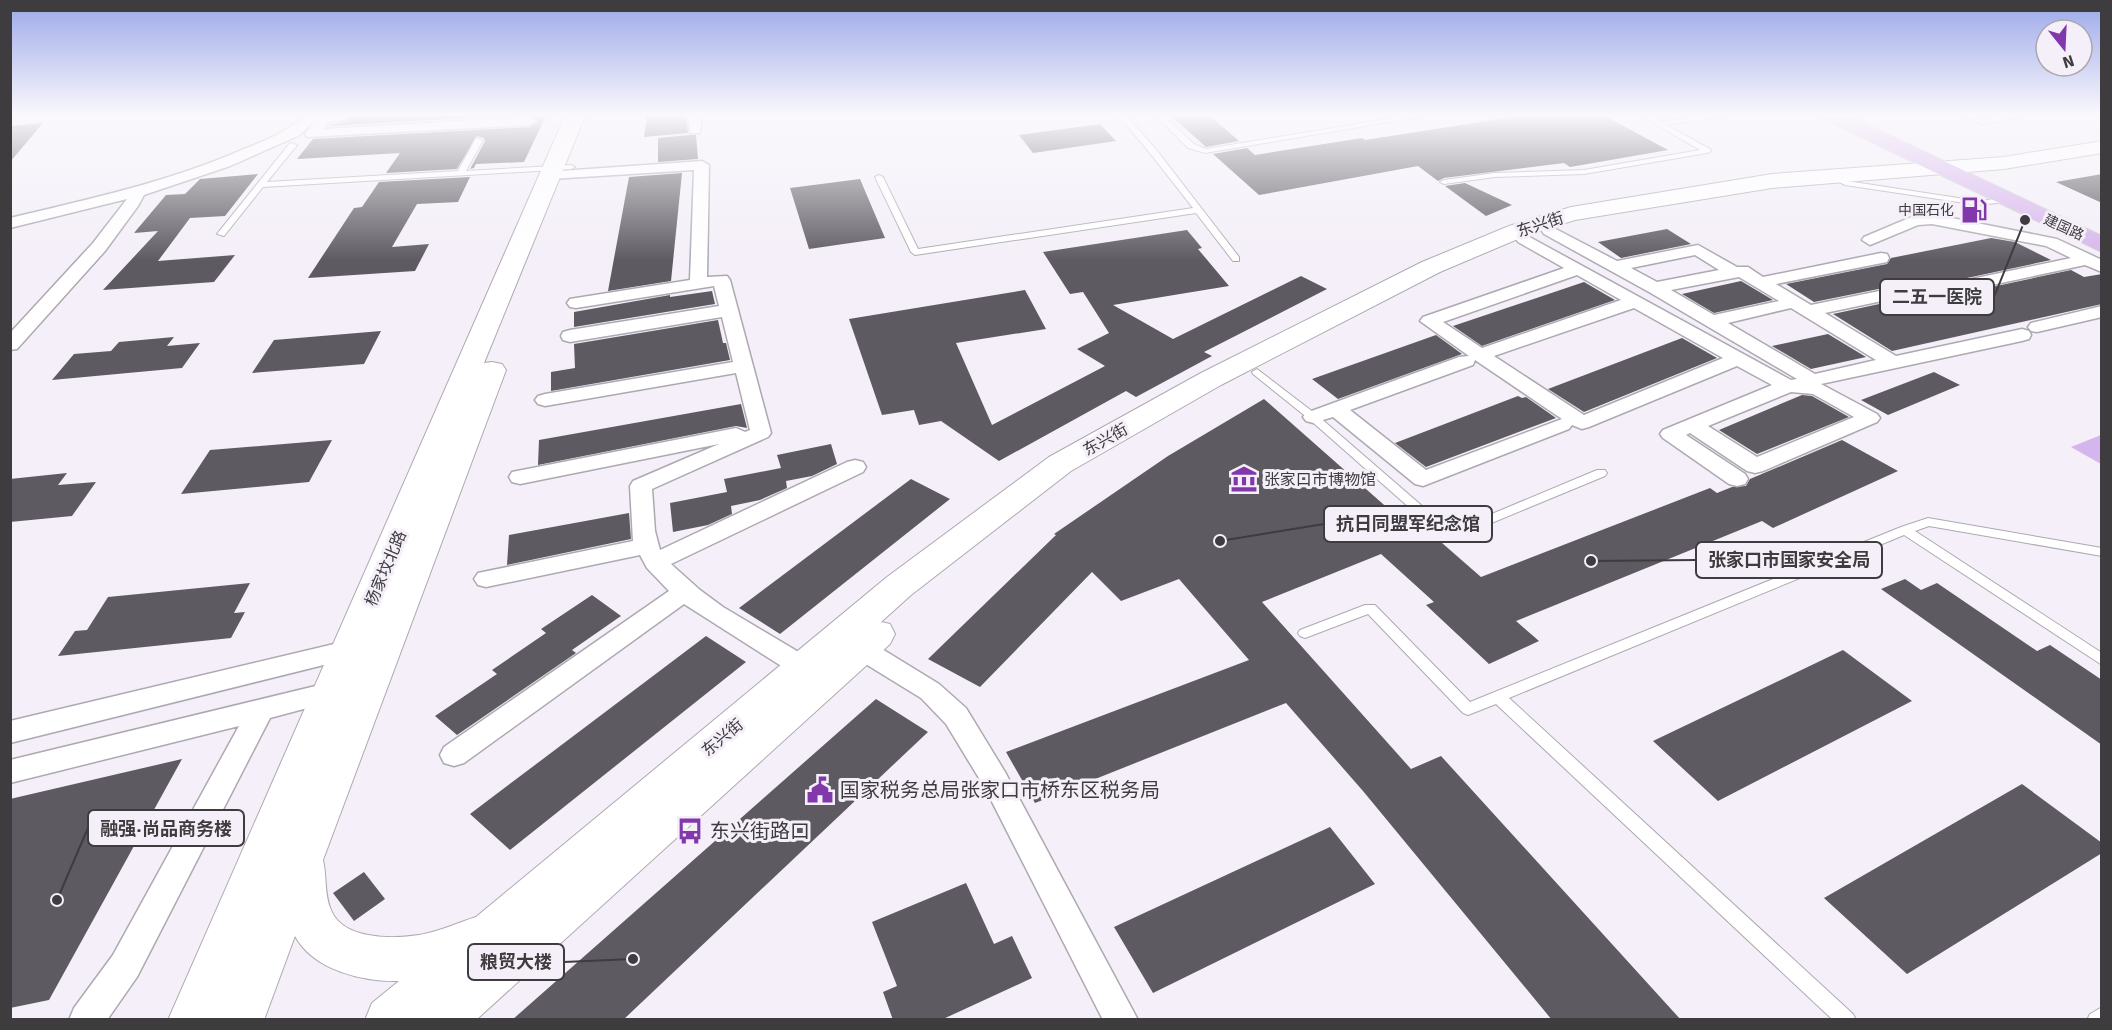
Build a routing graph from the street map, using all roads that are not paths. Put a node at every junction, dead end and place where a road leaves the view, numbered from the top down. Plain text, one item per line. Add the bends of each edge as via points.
1 (218, 164) edge
2 (277, 164) edge
3 (466, 164) edge
4 (563, 164) edge
5 (565, 164) edge
6 (1161, 164) edge
7 (1630, 164) edge
8 (1949, 164) edge
9 (1952, 164) edge
10 (1998, 164) edge
11 (2022, 164) edge
12 (1963, 170) junction
13 (561, 171) junction
14 (461, 173) junction
15 (879, 177) dead end
16 (1840, 179) junction
17 (1444, 182) dead end
18 (260, 185) junction
19 (138, 192) junction
20 (2007, 200) junction
21 (1199, 210) junction
22 (10, 223) edge
23 (2102, 226) edge
24 (221, 234) dead end
25 (1537, 235) junction
26 (1870, 240) dead end
27 (2093, 252) edge
28 (1881, 258) dead end
29 (1236, 260) dead end
30 (1615, 266) junction
31 (2102, 267) edge
32 (1578, 269) junction
33 (1734, 272) junction
34 (1762, 282) junction
35 (699, 283) junction
36 (1973, 284) dead end
37 (1933, 285) dead end
38 (1655, 288) junction
39 (1636, 301) junction
40 (576, 303) dead end
41 (1803, 307) junction
42 (729, 310) junction
43 (2102, 311) edge
44 (1713, 321) junction
45 (570, 336) dead end
46 (10, 345) edge
47 (1472, 358) junction
48 (1739, 358) junction
49 (1894, 363) junction
50 (743, 366) junction
51 (1257, 372) junction
52 (1788, 386) junction
53 (545, 400) dead end
54 (1336, 409) junction
55 (1314, 417) junction
56 (1562, 425) dead end
57 (1692, 425) junction
58 (760, 429) junction
59 (855, 467) dead end
60 (1601, 473) dead end
61 (520, 477) dead end
62 (1737, 479) dead end
63 (1905, 530) junction
64 (2102, 552) edge
65 (651, 554) junction
66 (486, 579) dead end
67 (685, 591) junction
68 (1305, 633) dead end
69 (850, 642) junction
70 (351, 649) junction
71 (2102, 660) edge
72 (803, 667) junction
73 (332, 692) junction
74 (1498, 697) junction
75 (261, 710) junction
76 (10, 732) edge
77 (453, 755) dead end
78 (10, 772) edge
79 (302, 858) junction
80 (489, 935) junction
81 (2102, 1016) edge
82 (86, 1020) edge
83 (194, 1020) edge
84 (239, 1020) edge
85 (390, 1020) edge
86 (439, 1020) edge
87 (1121, 1020) edge
88 (1847, 1020) edge
89 (2096, 1020) edge

1 - 19 street
2 - 18 lane
3 - 14 lane
4 - 13 main road, 杨家坟北路
5 - 13 main road, 杨家坟北路
6 - 21 lane
7 - 17 lane via 1584,172 1495,175
8 - 12 main road, 建国路
9 - 12 main road, 建国路
10 - 12 main road
11 - 12 main road
12 - 16 main road, 东兴街
12 - 20 main road, 建国路
12 - 23 main road, 建国路
13 - 14 lane
13 - 35 street via 702,165
13 - 70 main road, 杨家坟北路
13 - 79 main road, 杨家坟北路
14 - 18 lane
15 - 21 lane via 915,252
16 - 20 lane via 1978,203
16 - 25 main road, 东兴街 via 1578,222
16 - 69 main road, 东兴街 via 1772,181 1571,214 1517,231 1431,267 1211,379 1060,464 898,586
18 - 24 lane
19 - 22 street
19 - 46 street via 99,247
20 - 27 main road, 建国路
21 - 29 lane
25 - 30 street
25 - 32 street
25 - 51 main road, 东兴街 via 1444,273
26 - 27 street via 1907,224 1932,219
27 - 31 street
27 - 36 street
28 - 34 street
30 - 33 street via 1698,250
30 - 38 street
32 - 39 street
32 - 47 street via 1429,321
33 - 34 street via 1742,271
33 - 38 street
34 - 41 street
35 - 40 street
35 - 42 street via 721,280
37 - 41 street
38 - 44 street
39 - 47 street
39 - 48 street
41 - 44 street
41 - 49 street
42 - 45 street
42 - 50 street
43 - 49 street
44 - 49 street via 1812,380
47 - 48 street via 1582,423
47 - 54 street
48 - 52 street
50 - 53 street
50 - 58 street
51 - 55 lane
51 - 69 main road, 东兴街 via 1082,469 926,590
52 - 57 street
52 - 57 street via 1816,388 1870,418 1755,466
54 - 55 street
54 - 56 street via 1423,479
55 - 60 lane via 1449,536
57 - 62 street via 1670,434
58 - 61 street
58 - 65 street via 761,433 641,486
59 - 65 street
63 - 64 lane via 1928,522
63 - 71 lane
63 - 74 lane
65 - 66 street
65 - 67 street via 660,571
67 - 72 street
67 - 77 street
68 - 74 lane via 1370,608 1467,709
69 - 72 main road, 东兴街
69 - 86 main road, 东兴街
69 - 87 street via 930,691 957,716 995,780
70 - 73 main road, 杨家坟北路
70 - 76 street
72 - 80 main road, 东兴街
73 - 75 street
73 - 83 main road, 杨家坟北路
74 - 88 lane
75 - 78 street
75 - 82 street via 125,966
79 - 80 main road via 305,901 316,929 339,948 372,958 418,957
79 - 84 main road, 杨家坟北路
80 - 85 main road, 东兴街
81 - 89 lane

